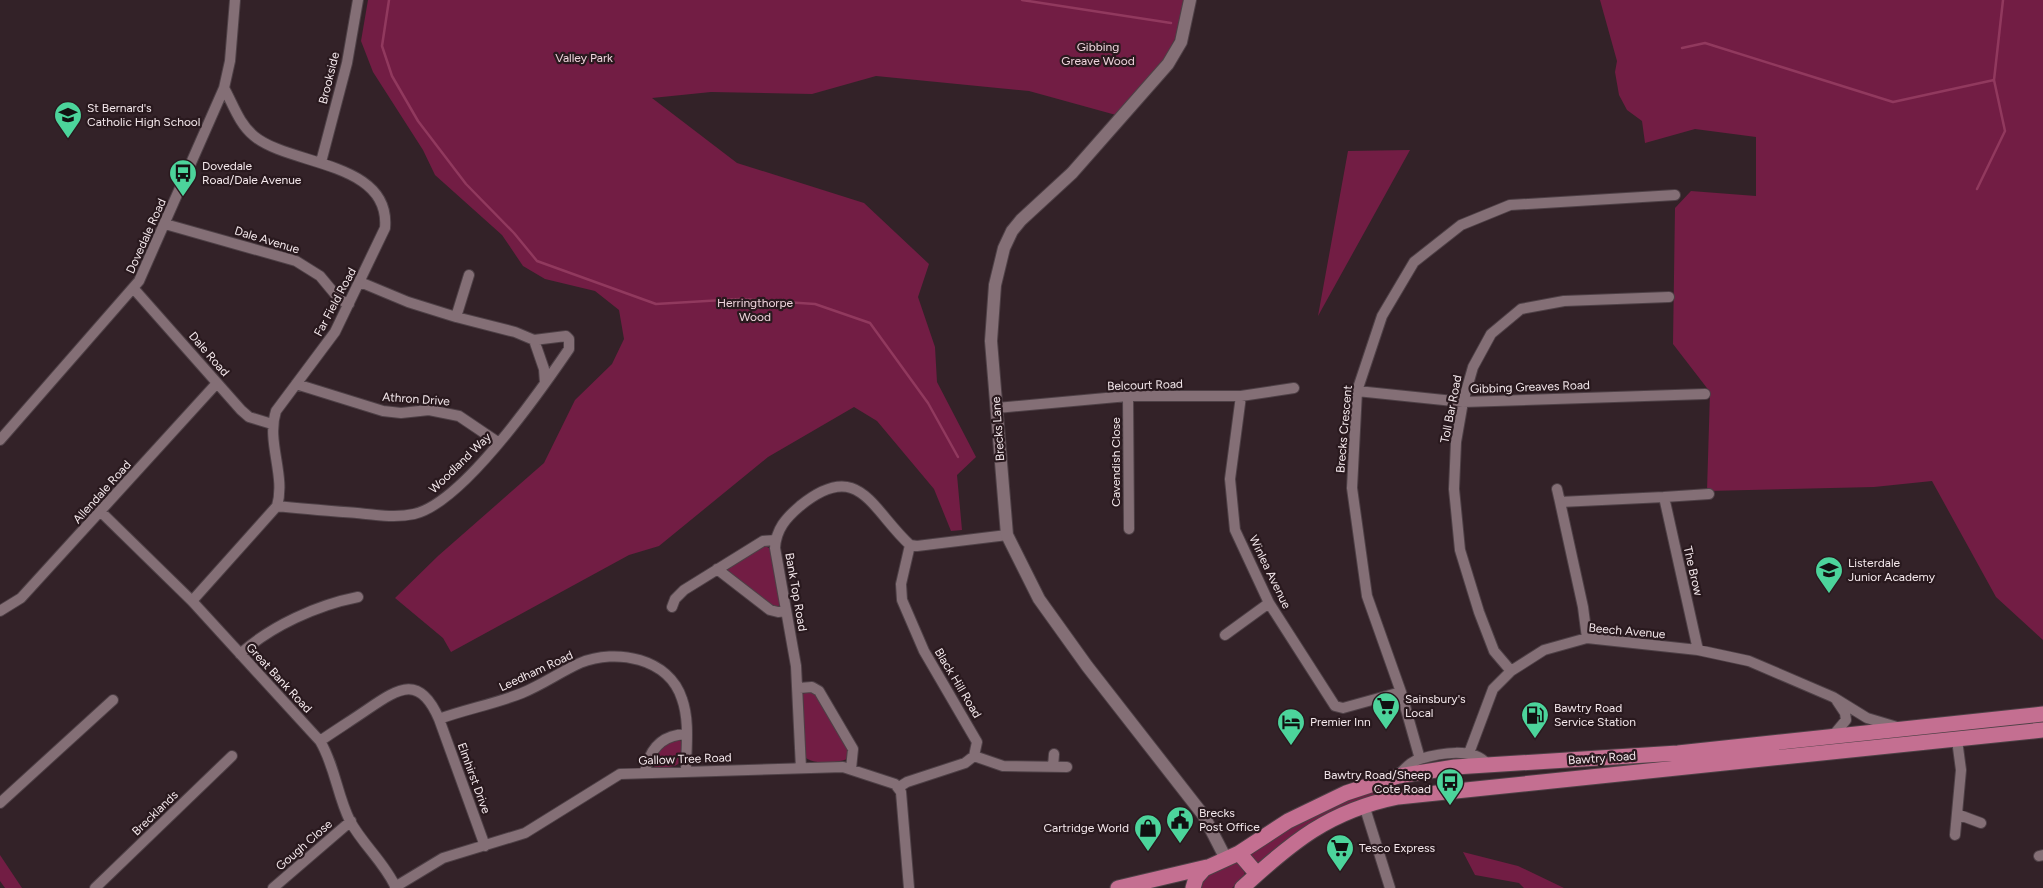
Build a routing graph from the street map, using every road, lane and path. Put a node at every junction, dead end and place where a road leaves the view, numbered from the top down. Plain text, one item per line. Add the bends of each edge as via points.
1 (235, 0) edge
2 (358, 0) edge
3 (1190, 0) edge
4 (224, 88) junction
5 (320, 162) junction
6 (1675, 195) dead end
7 (165, 224) junction
8 (469, 275) dead end
9 (360, 282) junction
10 (134, 289) junction
11 (1669, 297) dead end
12 (350, 304) junction
13 (456, 317) junction
14 (534, 340) junction
15 (217, 383) junction
16 (296, 384) junction
17 (545, 384) junction
18 (1294, 388) dead end
19 (1357, 391) junction
20 (1705, 394) dead end
21 (1128, 396) junction
22 (1241, 396) junction
23 (1463, 402) junction
24 (997, 408) junction
25 (272, 424) junction
26 (0, 439) edge
27 (499, 443) junction
28 (1557, 489) dead end
29 (1709, 494) dead end
30 (1664, 497) junction
31 (1560, 502) junction
32 (277, 506) junction
33 (101, 512) junction
34 (1129, 528) dead end
35 (1007, 535) junction
36 (775, 540) junction
37 (910, 545) junction
38 (716, 569) junction
39 (358, 597) dead end
40 (192, 601) junction
41 (1269, 603) junction
42 (672, 607) dead end
43 (0, 611) edge
44 (786, 612) junction
45 (1225, 635) dead end
46 (1587, 638) junction
47 (1698, 650) junction
48 (240, 654) junction
49 (1511, 671) junction
50 (799, 688) junction
51 (1401, 692) junction
52 (1833, 697) junction
53 (113, 700) dead end
54 (2043, 714) edge
55 (439, 720) junction
56 (1904, 729) junction
57 (2043, 730) edge
58 (686, 734) junction
59 (1824, 738) junction
60 (1957, 740) junction
61 (320, 741) junction
62 (1469, 753) junction
63 (1054, 754) dead end
64 (232, 756) dead end
65 (974, 756) junction
66 (1420, 759) junction
67 (1488, 764) junction
68 (1054, 767) junction
69 (1067, 767) dead end
70 (801, 768) junction
71 (851, 770) junction
72 (686, 772) junction
73 (645, 773) junction
74 (1398, 776) junction
75 (899, 787) junction
76 (1495, 787) junction
77 (0, 803) edge
78 (1364, 805) junction
79 (1956, 814) junction
80 (351, 821) junction
81 (1981, 823) dead end
82 (1954, 835) dead end
83 (485, 846) junction
84 (1232, 856) junction
85 (1208, 866) junction
86 (1257, 874) junction
87 (1139, 884) junction
88 (396, 887) edge
89 (95, 888) edge
90 (273, 888) edge
91 (909, 888) edge
92 (1118, 888) edge
93 (1188, 888) edge
94 (1193, 888) edge
95 (1242, 888) edge
96 (1390, 888) edge

1 - 4 street, Dovedale Road via 230,61
2 - 5 street, Brookside via 347,63
3 - 24 street, Brecks Lane via 1181,42 1168,64 1072,173 1012,231 999,266 992,314
4 - 5 street, Far Field Road via 244,126 254,137 290,155
4 - 7 street, Dovedale Road
5 - 9 street, Far Field Road via 361,180 382,204 385,228
6 - 19 street, Brecks Crescent via 1510,205 1461,225 1414,262 1382,316
7 - 10 street, Dovedale Road
7 - 12 street, Dale Avenue via 296,261 315,273 340,300
8 - 13 street
9 - 12 street, Far Field Road
9 - 13 street
10 - 15 street, Dale Road
10 - 26 street, Dovedale Road
11 - 23 street, Toll Bar Road via 1564,301 1521,308 1491,334 1473,367
12 - 16 street, Far Field Road via 326,346
13 - 14 street
14 - 17 street via 544,369
14 - 17 street, Woodland Way via 561,335 569,339 569,349
15 - 25 street, Dale Road via 249,417
15 - 33 street, Allendale Road
16 - 25 street, Far Field Road via 276,411
16 - 27 street, Athron Drive via 384,411 429,410 459,416
17 - 27 street, Woodland Way
18 - 22 street, Belcourt Road
19 - 23 street, Gibbing Greaves Road
19 - 51 street, Brecks Crescent via 1352,488 1367,596
20 - 23 street, Gibbing Greaves Road
21 - 22 street, Belcourt Road
21 - 24 street, Belcourt Road
21 - 34 street, Cavendish Close
22 - 41 street, Winlea Avenue via 1230,479 1235,530
23 - 49 street, Toll Bar Road via 1456,442 1454,489 1460,550 1494,651
24 - 35 street, Brecks Lane
25 - 32 street via 280,487
27 - 32 street, Woodland Way via 450,493 416,514 388,516
28 - 31 street
29 - 30 street
30 - 31 street
30 - 47 street, The Brow
31 - 46 street via 1584,607
32 - 40 street
33 - 40 street, Great Bank Road
33 - 43 street, Allendale Road via 21,598
35 - 37 street
35 - 84 street, Brecks Lane via 1039,599
36 - 37 street, Bank Top Road via 790,514 811,497 837,487 858,490 866,496
36 - 38 street via 763,541
36 - 44 street, Bank Top Road
37 - 65 street, Black Hill Road via 901,584 902,600 924,651 975,736
38 - 42 street via 678,594
38 - 44 street via 770,610
39 - 48 street via 339,600 312,611 257,640
40 - 48 street, Great Bank Road
41 - 45 street
41 - 51 street, Winlea Avenue via 1335,706 1343,708
44 - 50 street, Bank Top Road
46 - 47 street, Beech Avenue
46 - 49 street, Beech Avenue via 1544,650
47 - 52 street, Beech Avenue via 1749,661
48 - 61 street, Great Bank Road
49 - 62 street, Beech Avenue via 1493,689
50 - 70 street, Bank Top Road
50 - 71 street via 812,687 819,691 853,749
51 - 66 street, Brecks Crescent
52 - 56 street, Beech Avenue via 1868,718
52 - 59 street via 1842,707 1846,720 1836,732
53 - 77 street
54 - 56 main road, Bawtry Road
55 - 58 street, Leedham Road via 524,692 580,663 623,657 651,664 670,679 682,700
55 - 61 street via 424,694 403,689 395,691
55 - 83 street, Elmhirst Drive
56 - 59 main road, Bawtry Road
57 - 60 main road, Bawtry Road
58 - 72 street, Leedham Road
58 - 73 street via 662,740 649,756
59 - 67 main road, Bawtry Road via 1678,753
60 - 76 main road, Bawtry Road
60 - 79 street via 1960,770
61 - 80 street, Great Bank Road via 332,764
62 - 66 street
62 - 67 street
63 - 68 street
64 - 89 street, Brecklands
65 - 68 street via 1003,766
65 - 75 street via 965,763
66 - 74 street
67 - 74 main road, Bawtry Road
67 - 76 main road via 1497,767 1500,773
68 - 69 street
70 - 71 street, Gallow Tree Road via 843,767
70 - 72 street, Gallow Tree Road
71 - 75 street, Gallow Tree Road
72 - 73 street, Gallow Tree Road
73 - 83 street, Gallow Tree Road via 620,774 525,833
74 - 84 main road, Bawtry Road via 1320,804
75 - 91 street
76 - 78 main road, Bawtry Road via 1403,796
78 - 86 main road, Bawtry Road via 1313,829
78 - 96 street
79 - 81 street
79 - 82 street
80 - 88 street, Great Bank Road
80 - 90 street, Gough Close
83 - 88 street, Gallow Tree Road via 443,858
84 - 85 main road, Bawtry Road
84 - 86 main road
85 - 87 main road, Bawtry Road
85 - 94 main road via 1199,873
86 - 95 main road, Bawtry Road
87 - 92 main road
87 - 93 main road via 1175,884

